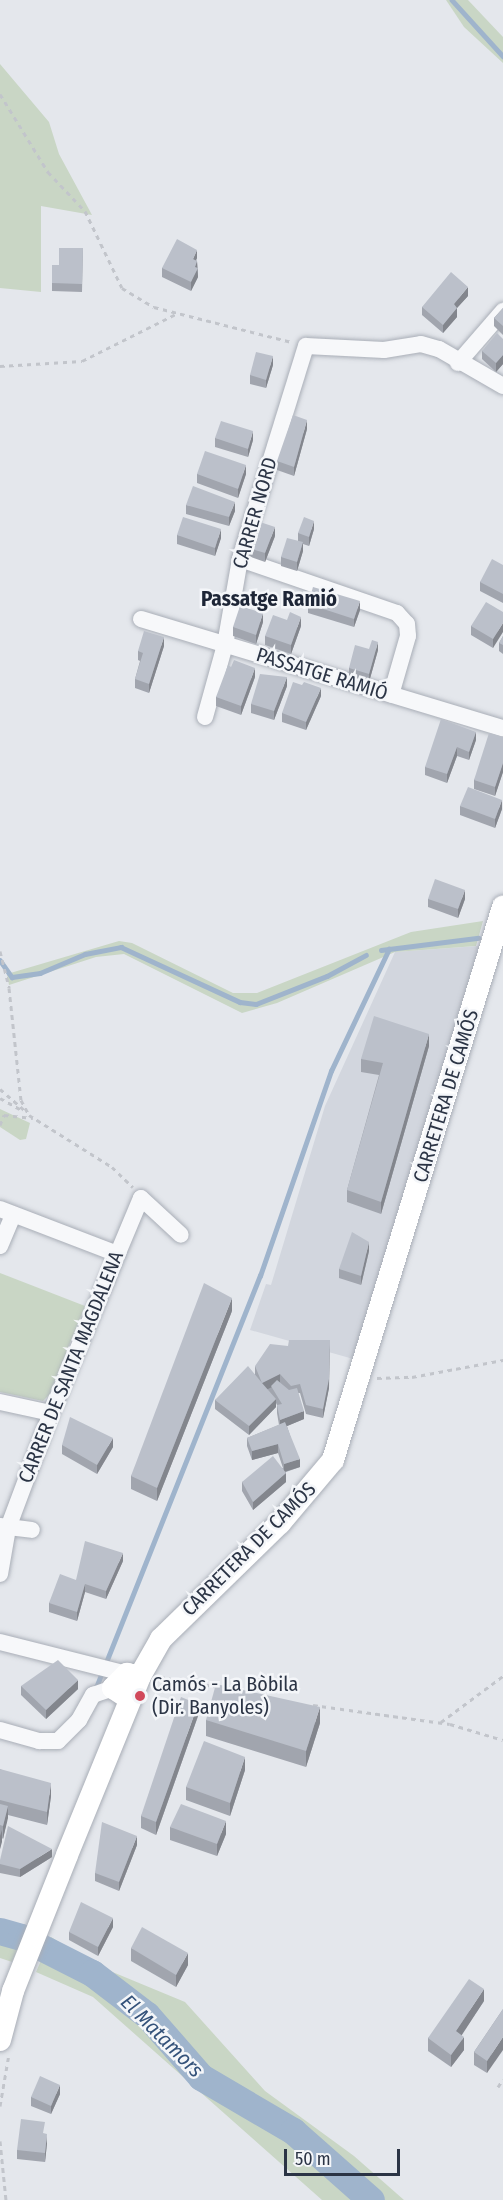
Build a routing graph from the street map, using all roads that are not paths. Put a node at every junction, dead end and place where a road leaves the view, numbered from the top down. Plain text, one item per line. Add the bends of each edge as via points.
1 (503, 311) edge
2 (458, 363) junction
3 (503, 386) edge
4 (240, 559) junction
5 (141, 619) dead end
6 (225, 645) junction
7 (391, 695) junction
8 (205, 717) dead end
9 (503, 728) edge
10 (503, 907) edge
11 (6, 1212) edge
12 (181, 1234) dead end
13 (0, 1246) edge
14 (117, 1254) junction
15 (0, 1402) edge
16 (51, 1413) junction
17 (4, 1527) edge
18 (32, 1530) dead end
19 (0, 1574) edge
20 (0, 1642) edge
21 (131, 1681) junction
22 (0, 1730) edge
23 (4, 2008) edge
24 (0, 2040) edge

1 - 2 street
2 - 3 street
2 - 4 street, CARRER NORD via 439,349 421,344 384,350 306,346
4 - 6 street, CARRER NORD
4 - 7 street via 397,613 407,624 408,636
5 - 6 street, PASSATGE RAMIÓ
6 - 7 street, PASSATGE RAMIÓ
6 - 8 street, CARRER NORD
7 - 9 street, PASSATGE RAMIÓ
10 - 21 street, CARRETERA DE CAMÓS via 333,1460 280,1523 161,1639
11 - 13 street
11 - 14 street
12 - 14 street, CARRER DE SANTA MAGDALENA via 141,1198
14 - 16 street, CARRER DE SANTA MAGDALENA
15 - 16 street
16 - 17 street, CARRER DE SANTA MAGDALENA
17 - 18 street
17 - 19 street, CARRER DE SANTA MAGDALENA
20 - 21 street via 98,1666
21 - 22 street via 93,1695 79,1720 58,1741 39,1741
21 - 23 street, CARRETERA DE CAMÓS
23 - 24 street, CARRETERA DE CAMÓS

